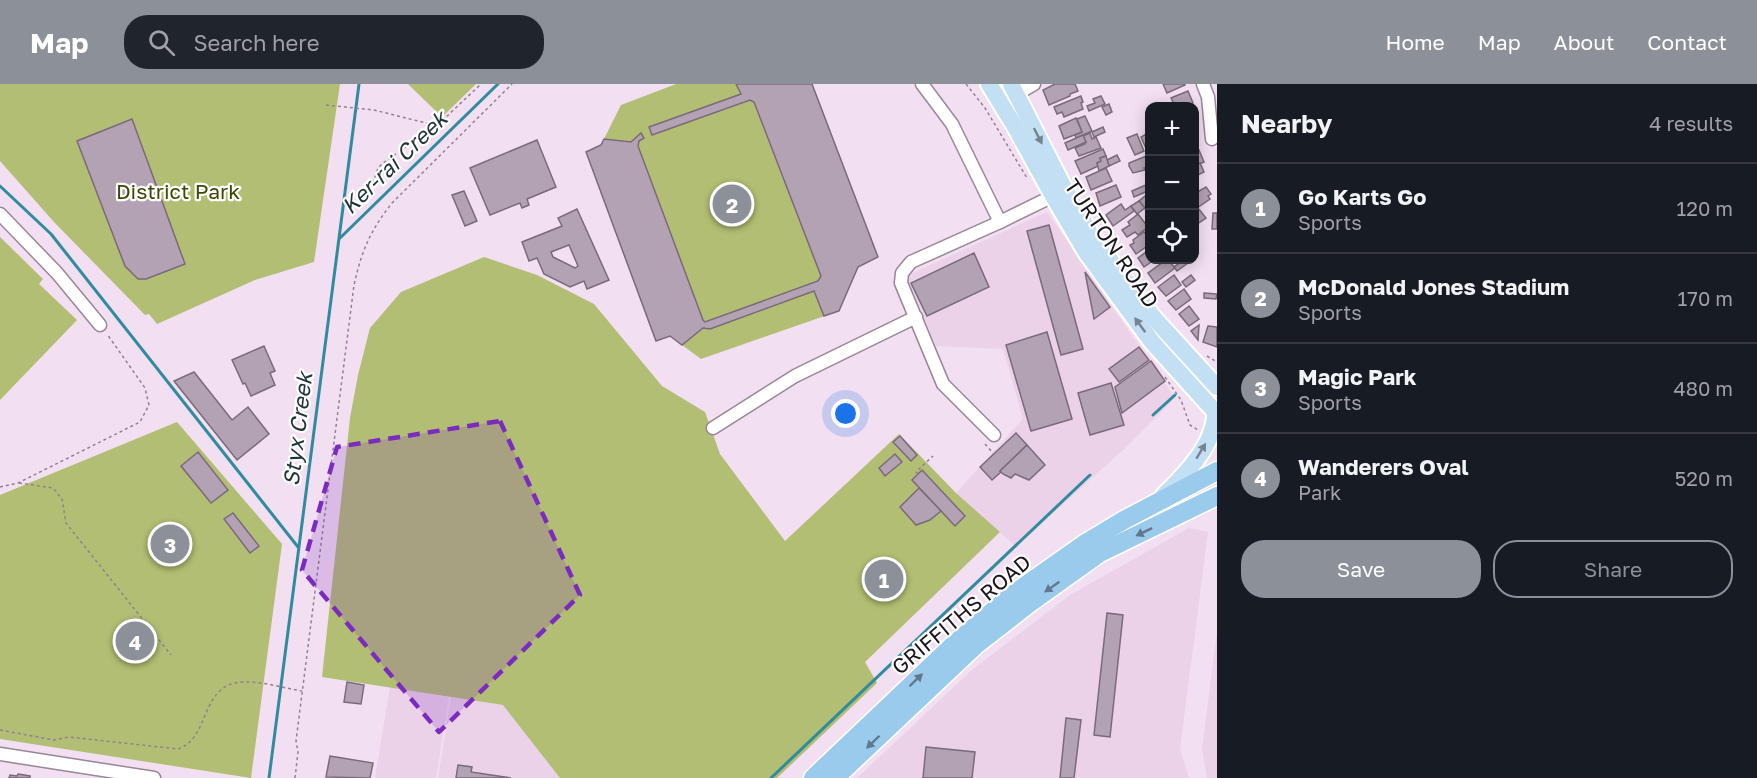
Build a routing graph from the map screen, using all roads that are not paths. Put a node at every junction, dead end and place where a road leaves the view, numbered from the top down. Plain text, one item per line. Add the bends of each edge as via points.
1 (922, 84) edge
2 (989, 84) edge
3 (1034, 84) edge
4 (1203, 84) edge
5 (1014, 89) edge
6 (1212, 139) dead end
7 (1053, 196) junction
8 (0, 214) edge
9 (1000, 222) junction
10 (916, 317) junction
11 (100, 325) road end
12 (1188, 356) junction
13 (1217, 374) edge
14 (1217, 387) edge
15 (1216, 413) edge
16 (713, 428) dead end
17 (989, 440) road end
18 (1217, 471) edge
19 (1216, 497) edge
20 (1147, 508) junction
21 (891, 715) junction
22 (0, 754) edge
23 (154, 778) edge
24 (813, 778) edge
25 (835, 778) edge

1 - 9 street via 952,124
2 - 7 main road, TURTON ROAD
3 - 5 street
4 - 6 street
5 -> 12 main road, TURTON ROAD via 1090,233 1153,317
7 - 9 street
15 -> 7 main road, TURTON ROAD via 1152,342 1086,252
8 - 11 street
9 - 10 street via 911,262 902,273 901,283
10 - 16 street via 795,376
10 - 17 street via 943,384
12 - 13 main road
12 - 14 main road, TURTON ROAD
20 -> 15 main road via 1192,465 1214,427
18 - 20 highway, GRIFFITHS ROAD
19 -> 21 highway, GRIFFITHS ROAD via 1100,553 1030,603
21 -> 20 highway, GRIFFITHS ROAD via 953,645 1009,597 1084,544
21 - 24 highway, GRIFFITHS ROAD
21 -> 25 highway, GRIFFITHS ROAD
22 - 23 street

